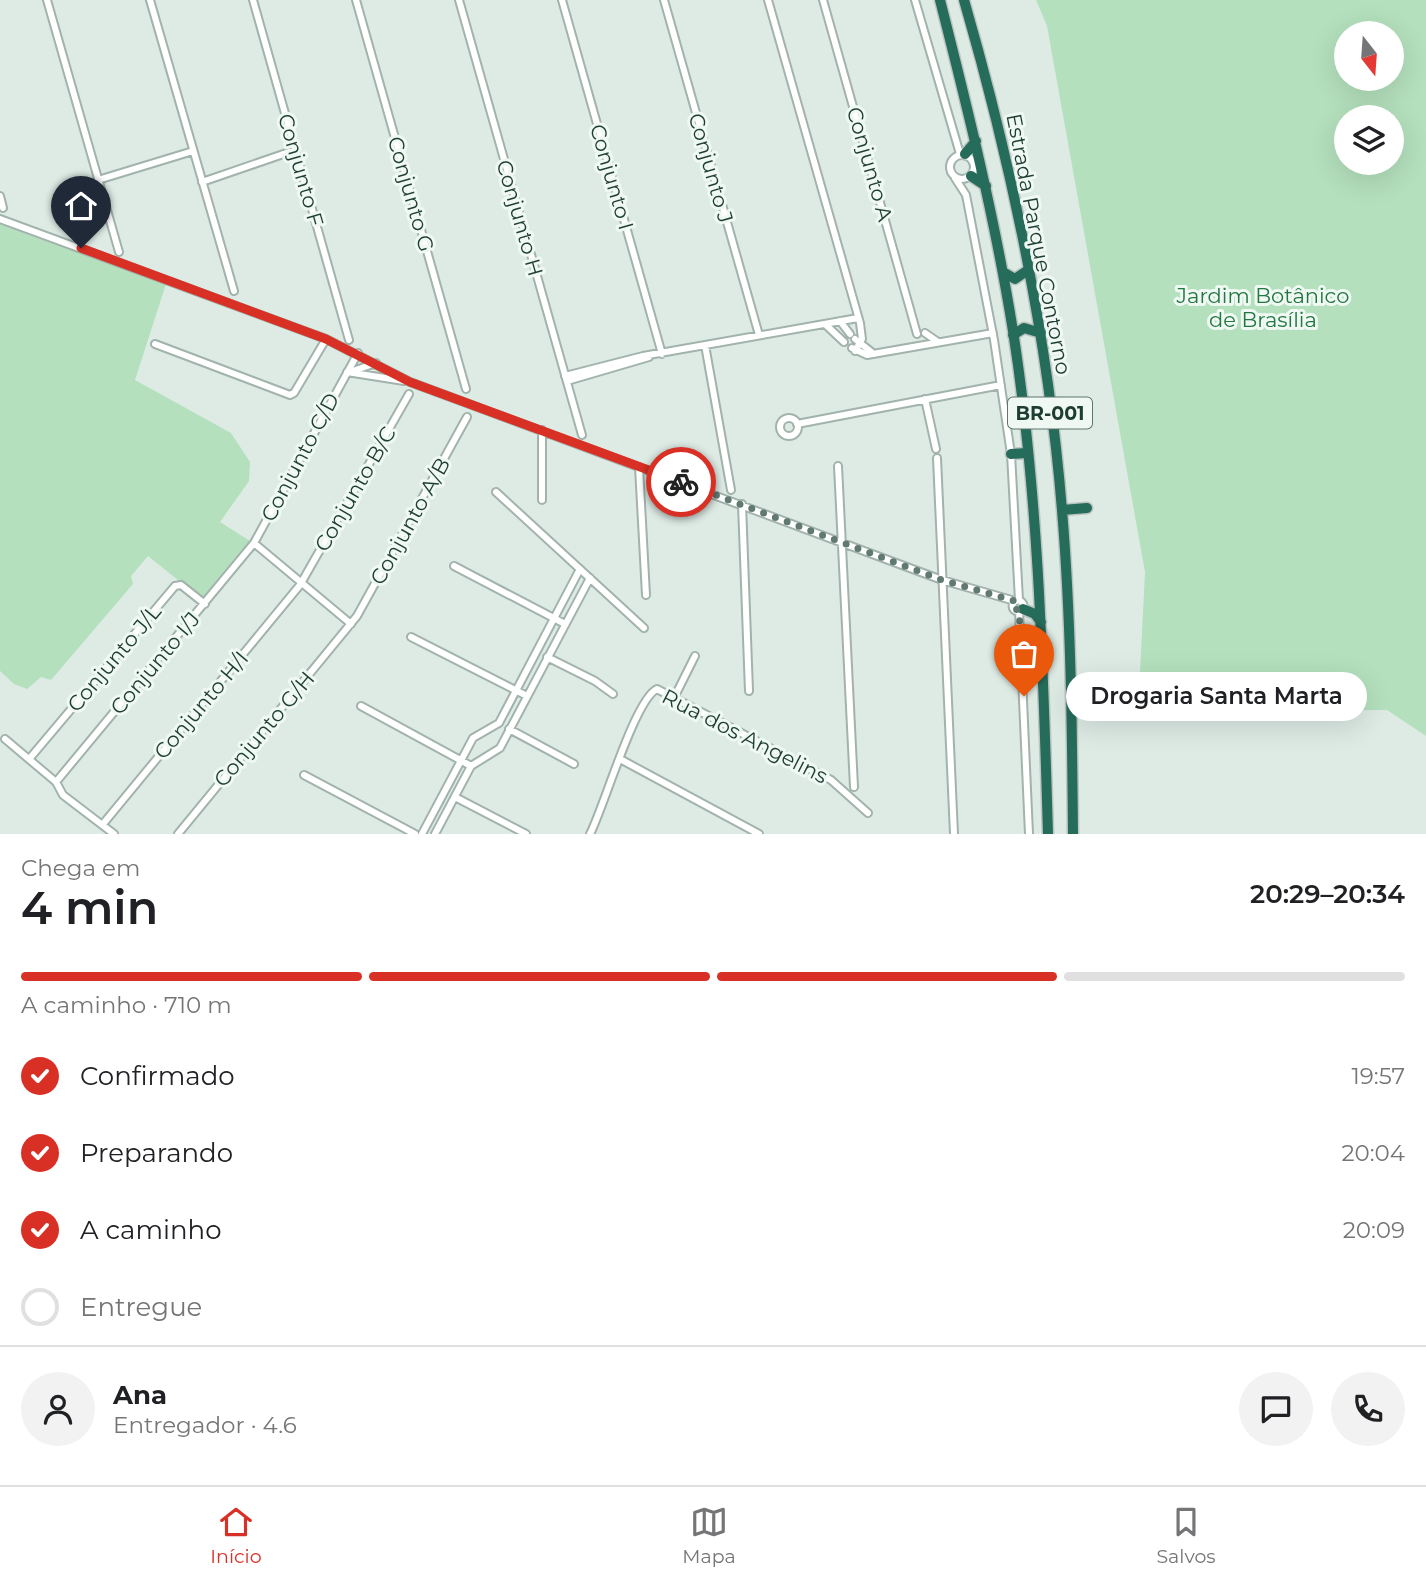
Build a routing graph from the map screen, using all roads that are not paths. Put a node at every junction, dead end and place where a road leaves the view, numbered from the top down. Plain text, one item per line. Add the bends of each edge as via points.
1 (47, 0) edge
2 (150, 0) edge
3 (254, 0) edge
4 (356, 0) edge
5 (459, 0) edge
6 (562, 0) edge
7 (664, 0) edge
8 (768, 0) edge
9 (823, 0) edge
10 (915, 0) edge
11 (940, 0) edge
12 (964, 0) edge
13 (954, 141) junction
14 (976, 141) junction
15 (295, 150) junction
16 (193, 151) junction
17 (962, 154) junction
18 (953, 157) junction
19 (956, 178) junction
20 (968, 179) junction
21 (98, 180) junction
22 (202, 182) junction
23 (986, 186) junction
24 (966, 195) junction
25 (0, 196) edge
26 (3, 208) dead end
27 (0, 219) edge
28 (119, 252) dead end
29 (1028, 270) junction
30 (1003, 272) junction
31 (234, 291) dead end
32 (858, 317) junction
33 (840, 321) junction
34 (826, 325) junction
35 (993, 332) junction
36 (1041, 333) junction
37 (759, 335) junction
38 (1013, 335) junction
39 (920, 336) junction
40 (326, 339) junction
41 (855, 339) junction
42 (349, 340) dead end
43 (844, 342) dead end
44 (938, 342) junction
45 (155, 344) dead end
46 (705, 345) junction
47 (358, 354) junction
48 (662, 354) junction
49 (874, 354) junction
50 (379, 365) junction
51 (349, 372) junction
52 (374, 375) junction
53 (566, 379) junction
54 (410, 382) junction
55 (1001, 385) junction
56 (466, 389) dead end
57 (409, 394) dead end
58 (925, 399) junction
59 (467, 417) dead end
60 (797, 424) dead end
61 (542, 430) junction
62 (582, 435) dead end
63 (936, 449) dead end
64 (1026, 453) junction
65 (1011, 454) junction
66 (937, 458) dead end
67 (838, 466) dead end
68 (639, 467) junction
69 (731, 491) dead end
70 (496, 492) dead end
71 (542, 500) dead end
72 (741, 504) junction
73 (1087, 508) dead end
74 (1062, 510) junction
75 (843, 541) junction
76 (254, 543) junction
77 (454, 566) dead end
78 (580, 569) junction
79 (590, 578) junction
80 (942, 580) junction
81 (300, 585) junction
82 (646, 595) dead end
83 (1040, 599) junction
84 (205, 604) junction
85 (1019, 606) junction
86 (554, 618) junction
87 (1042, 622) junction
88 (351, 624) junction
89 (565, 624) junction
90 (645, 628) dead end
91 (411, 637) dead end
92 (695, 656) dead end
93 (547, 657) junction
94 (516, 690) junction
95 (749, 691) dead end
96 (613, 694) dead end
97 (527, 696) junction
98 (676, 696) junction
99 (361, 706) dead end
100 (509, 729) junction
101 (5, 739) dead end
102 (30, 758) junction
103 (620, 759) junction
104 (460, 761) junction
105 (574, 764) dead end
106 (471, 766) junction
107 (304, 775) dead end
108 (55, 782) junction
109 (853, 786) dead end
110 (455, 797) junction
111 (868, 813) dead end
112 (432, 816) junction
113 (442, 821) junction
114 (103, 824) junction
115 (114, 834) edge
116 (178, 834) edge
117 (415, 834) edge
118 (422, 834) edge
119 (435, 834) edge
120 (526, 834) edge
121 (590, 834) edge
122 (760, 834) edge
123 (954, 834) edge
124 (1029, 834) edge
125 (1048, 834) edge
126 (1073, 834) edge

1 - 21 street
2 - 16 street
3 - 15 street, Conjunto F
4 - 56 street, Conjunto G
5 - 53 street, Conjunto H
6 - 48 street, Conjunto I
7 - 37 street, Conjunto J
8 - 32 street
9 - 39 street, Conjunto A
10 - 13 street
11 - 14 highway, Estrada Parque Contorno / BR-001
12 - 29 highway, Estrada Parque Contorno / BR-001 via 988,83
13 - 17 street
13 - 18 street
14 - 17 highway
14 - 23 highway, Estrada Parque Contorno / BR-001
15 - 22 street
15 - 42 street, Conjunto F
16 - 21 street
16 - 22 street
17 - 18 street
17 - 20 street via 972,166
18 - 19 street
19 - 20 street
19 - 24 street
20 - 23 highway
20 - 24 street
21 - 28 street
22 - 31 street
23 - 30 highway, Estrada Parque Contorno / BR-001
24 - 35 street
25 - 26 street
27 - 40 street
29 - 30 highway via 1015,279
29 - 36 highway, Estrada Parque Contorno / BR-001
30 - 38 highway, Estrada Parque Contorno / BR-001
32 - 33 street
32 - 41 street
33 - 34 street
33 - 41 street
34 - 37 street
34 - 43 street
35 - 44 street
35 - 55 street
36 - 38 highway via 1024,328
36 - 74 highway, Estrada Parque Contorno / BR-001
37 - 46 street
38 - 64 highway, Estrada Parque Contorno / BR-001
39 - 44 street
39 - 44 street
39 - 49 street
40 - 45 street via 293,394
40 - 47 street
41 - 49 street
41 - 49 street via 853,350
46 - 48 street
46 - 69 street
47 - 50 street
47 - 51 street, Conjunto C/D
48 - 53 street
50 - 51 street
50 - 52 street
50 - 54 street
51 - 52 street
51 - 76 street, Conjunto C/D
52 - 54 street
53 - 62 street, Conjunto H
54 - 61 street
55 - 58 street
55 - 65 street
57 - 81 street, Conjunto B/C
58 - 60 street
58 - 63 street
59 - 88 street, Conjunto A/B
61 - 68 street
61 - 71 street
64 - 65 highway
64 - 83 highway, Estrada Parque Contorno / BR-001
65 - 85 street
66 - 80 street
67 - 75 street
68 - 72 street
68 - 82 street
70 - 78 street
72 - 75 street
72 - 95 street
73 - 74 highway
74 - 126 highway, Estrada Parque Contorno / BR-001 via 1072,698
75 - 80 street
75 - 109 street
76 - 81 street
76 - 84 street, Conjunto I/J
77 - 86 street
78 - 79 street
78 - 86 street
79 - 89 street
79 - 90 street
80 - 85 street
80 - 123 street
81 - 88 street
81 - 114 street, Conjunto H/I
83 - 85 highway
83 - 87 highway, Estrada Parque Contorno / BR-001
84 - 102 street, Conjunto J/L via 181,585 175,586
84 - 108 street, Conjunto I/J
85 - 87 highway
85 - 124 street
86 - 89 street
86 - 94 street
87 - 125 highway, Estrada Parque Contorno / BR-001
88 - 116 street, Conjunto G/H
89 - 93 street
91 - 94 street
92 - 98 street
93 - 96 street
93 - 97 street
94 - 97 street
94 - 104 street via 496,727 473,738
97 - 100 street
98 - 103 street, Rua dos Angelins via 659,689 651,691
98 - 111 street, Rua dos Angelins via 831,779
99 - 104 street
100 - 105 street
100 - 106 street via 500,748
101 - 102 street
102 - 108 street
103 - 121 street
103 - 122 street
104 - 106 street
104 - 112 street
106 - 110 street
107 - 117 street
108 - 114 street via 63,795
110 - 113 street
110 - 120 street
112 - 113 street
112 - 118 street
113 - 119 street
114 - 115 street

